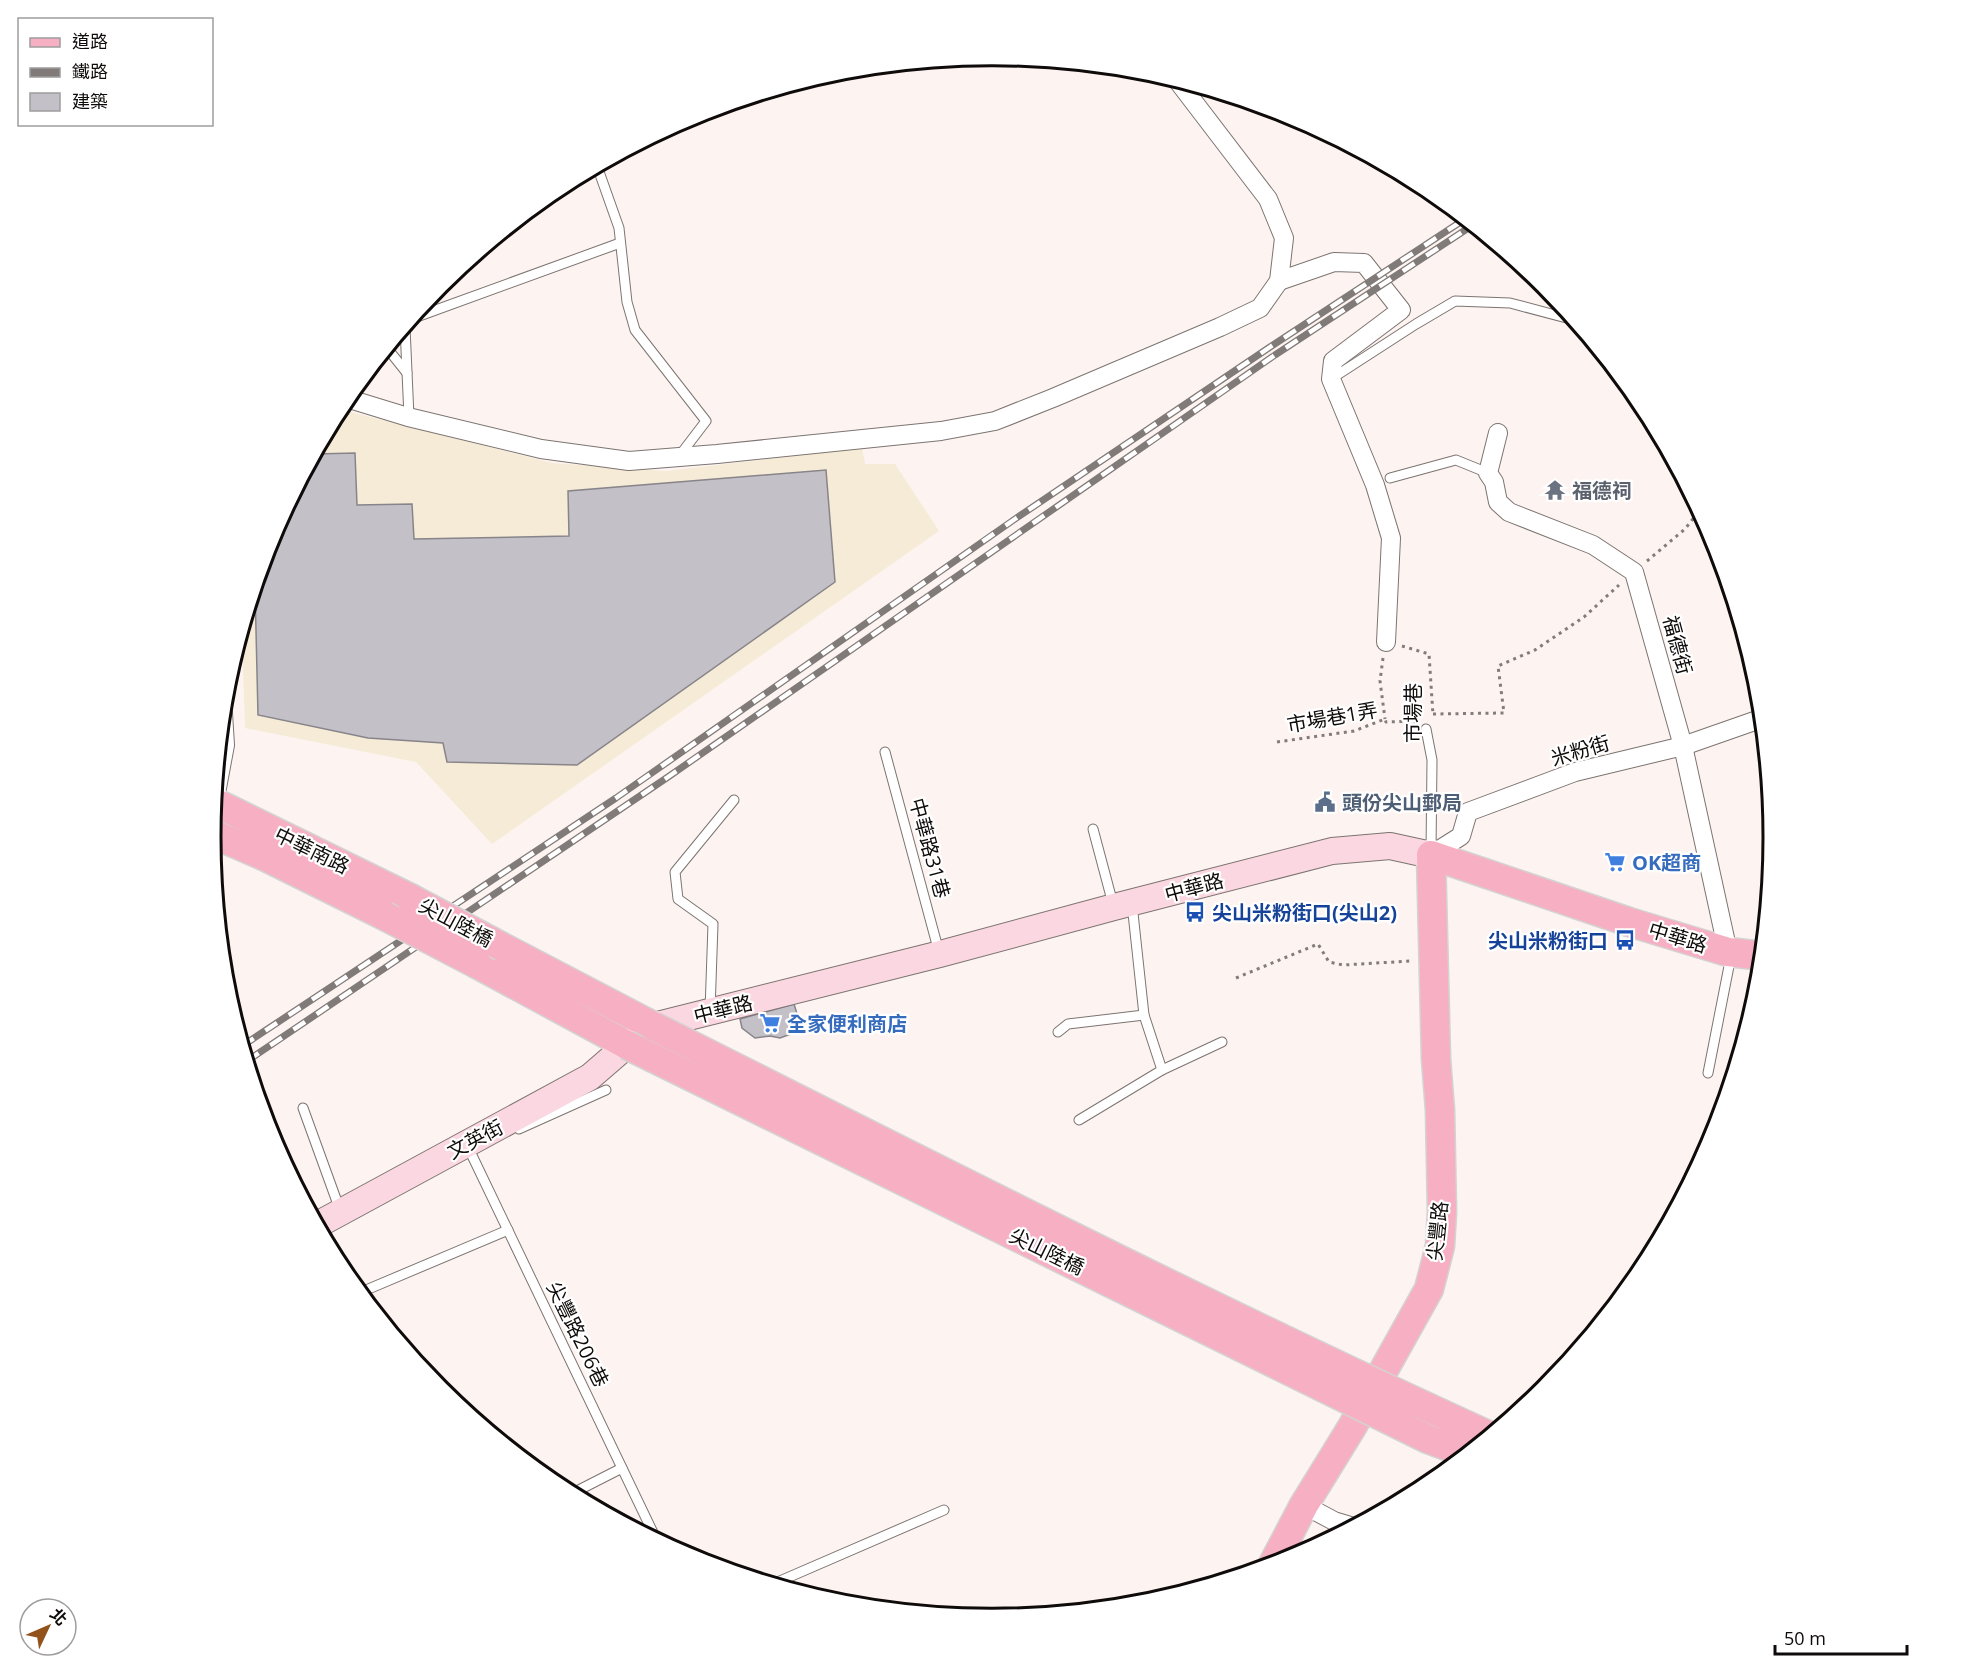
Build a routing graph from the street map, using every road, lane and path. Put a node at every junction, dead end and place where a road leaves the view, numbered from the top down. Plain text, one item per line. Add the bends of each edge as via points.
1 (1185, 90) edge
2 (600, 174) edge
3 (620, 243) junction
4 (1280, 281) junction
5 (427, 313) edge
6 (1561, 317) edge
7 (405, 337) edge
8 (392, 354) edge
9 (407, 373) junction
10 (1331, 379) junction
11 (357, 401) edge
12 (409, 417) junction
13 (1498, 433) dead end
14 (678, 457) junction
15 (1488, 473) junction
16 (1390, 477) dead end
17 (1694, 518) edge
18 (1634, 572) junction
19 (1386, 642) junction
20 (1433, 714) junction
21 (1385, 719) junction
22 (1754, 721) edge
23 (1426, 729) junction
24 (1277, 742) dead end
25 (1683, 746) junction
26 (885, 752) dead end
27 (734, 800) dead end
28 (222, 807) edge
29 (1093, 830) dead end
30 (221, 837) edge
31 (1431, 855) junction
32 (410, 898) joint
33 (1123, 905) junction
34 (386, 916) joint
35 (1728, 952) junction
36 (940, 954) junction
37 (1754, 955) edge
38 (1434, 959) junction
39 (1236, 978) dead end
40 (710, 1013) junction
41 (1144, 1015) junction
42 (653, 1026) junction
43 (1058, 1032) dead end
44 (1222, 1042) dead end
45 (627, 1045) junction
46 (1162, 1070) junction
47 (1708, 1073) dead end
48 (606, 1090) dead end
49 (303, 1108) dead end
50 (1078, 1120) dead end
51 (512, 1132) dead end
52 (502, 1136) dead end
53 (466, 1143) junction
54 (340, 1212) junction
55 (323, 1221) edge
56 (508, 1230) junction
57 (368, 1289) edge
58 (1483, 1433) edge
59 (1461, 1451) edge
60 (622, 1468) junction
61 (580, 1489) edge
62 (1304, 1505) junction
63 (944, 1510) dead end
64 (1344, 1524) edge
65 (651, 1529) edge
66 (1279, 1554) edge
67 (783, 1580) edge

1 - 4 street via 1268,199 1284,238
2 - 3 lane via 619,228
3 - 5 lane
3 - 14 lane via 627,302 635,330 706,421
4 - 10 street via 1334,262 1364,263 1401,310 1333,361
4 - 14 street via 1260,308 995,421 941,431
6 - 10 lane via 1510,303 1455,301
7 - 9 lane
8 - 9 lane
9 - 12 lane
10 - 19 street via 1375,485 1391,537
11 - 12 street
12 - 14 street via 541,449 629,461
13 - 15 street
15 - 16 lane via 1456,460
15 - 18 street via 1498,502 1509,512 1593,545
17 - 18 path
18 - 20 path via 1584,617 1535,650 1498,666 1504,713
18 - 25 street, 福德街
19 - 20 path, 市場巷 via 1429,654
19 - 21 path via 1380,681
20 - 23 path, 市場巷 via 1434,727
21 - 23 path, 市場巷1弄 via 1413,721
21 - 24 path, 市場巷1弄 via 1354,731
22 - 25 street, 米粉街
23 - 31 lane, 市場巷 via 1432,760
25 - 31 street, 米粉街 via 1575,772 1468,812 1461,836
25 - 35 street, 福德街
26 - 36 lane, 中華路31巷
27 - 40 lane via 675,872 678,899 713,924
28 - 32 main road, 中華南路
29 - 33 lane
30 - 34 main road, 中華南路
31 - 33 street, 中華路 via 1390,846 1332,851
31 - 35 main road, 中華路
31 - 38 main road, 尖豐路
32 - 42 main road, 尖山陸橋, bridge
33 - 36 street, 中華路
33 - 41 lane
34 - 45 main road, 尖山陸橋, bridge
35 - 37 main road, 中華路
35 - 47 lane via 1730,961
36 - 40 street, 中華路
38 - 39 path via 1343,965 1329,962 1318,944
38 - 62 main road, 尖豐路 via 1440,1246 1428,1289
40 - 42 street, 中華路
41 - 43 lane via 1068,1024
41 - 46 lane
42 - 45 street, 中華路
42 - 58 main road, 尖山陸橋, bridge via 1002,1202
44 - 46 lane
45 - 53 street, 文英街 via 590,1077
45 - 59 main road, 尖山陸橋, bridge
46 - 50 lane
48 - 51 lane
49 - 54 lane
52 - 53 lane via 481,1146
53 - 54 street, 文英街
53 - 56 lane, 尖豐路206巷
54 - 55 street, 文英街
56 - 57 lane
56 - 60 lane, 尖豐路206巷
60 - 61 lane
60 - 65 lane, 尖豐路206巷
62 - 64 street
62 - 66 main road, 尖豐路
63 - 67 lane

